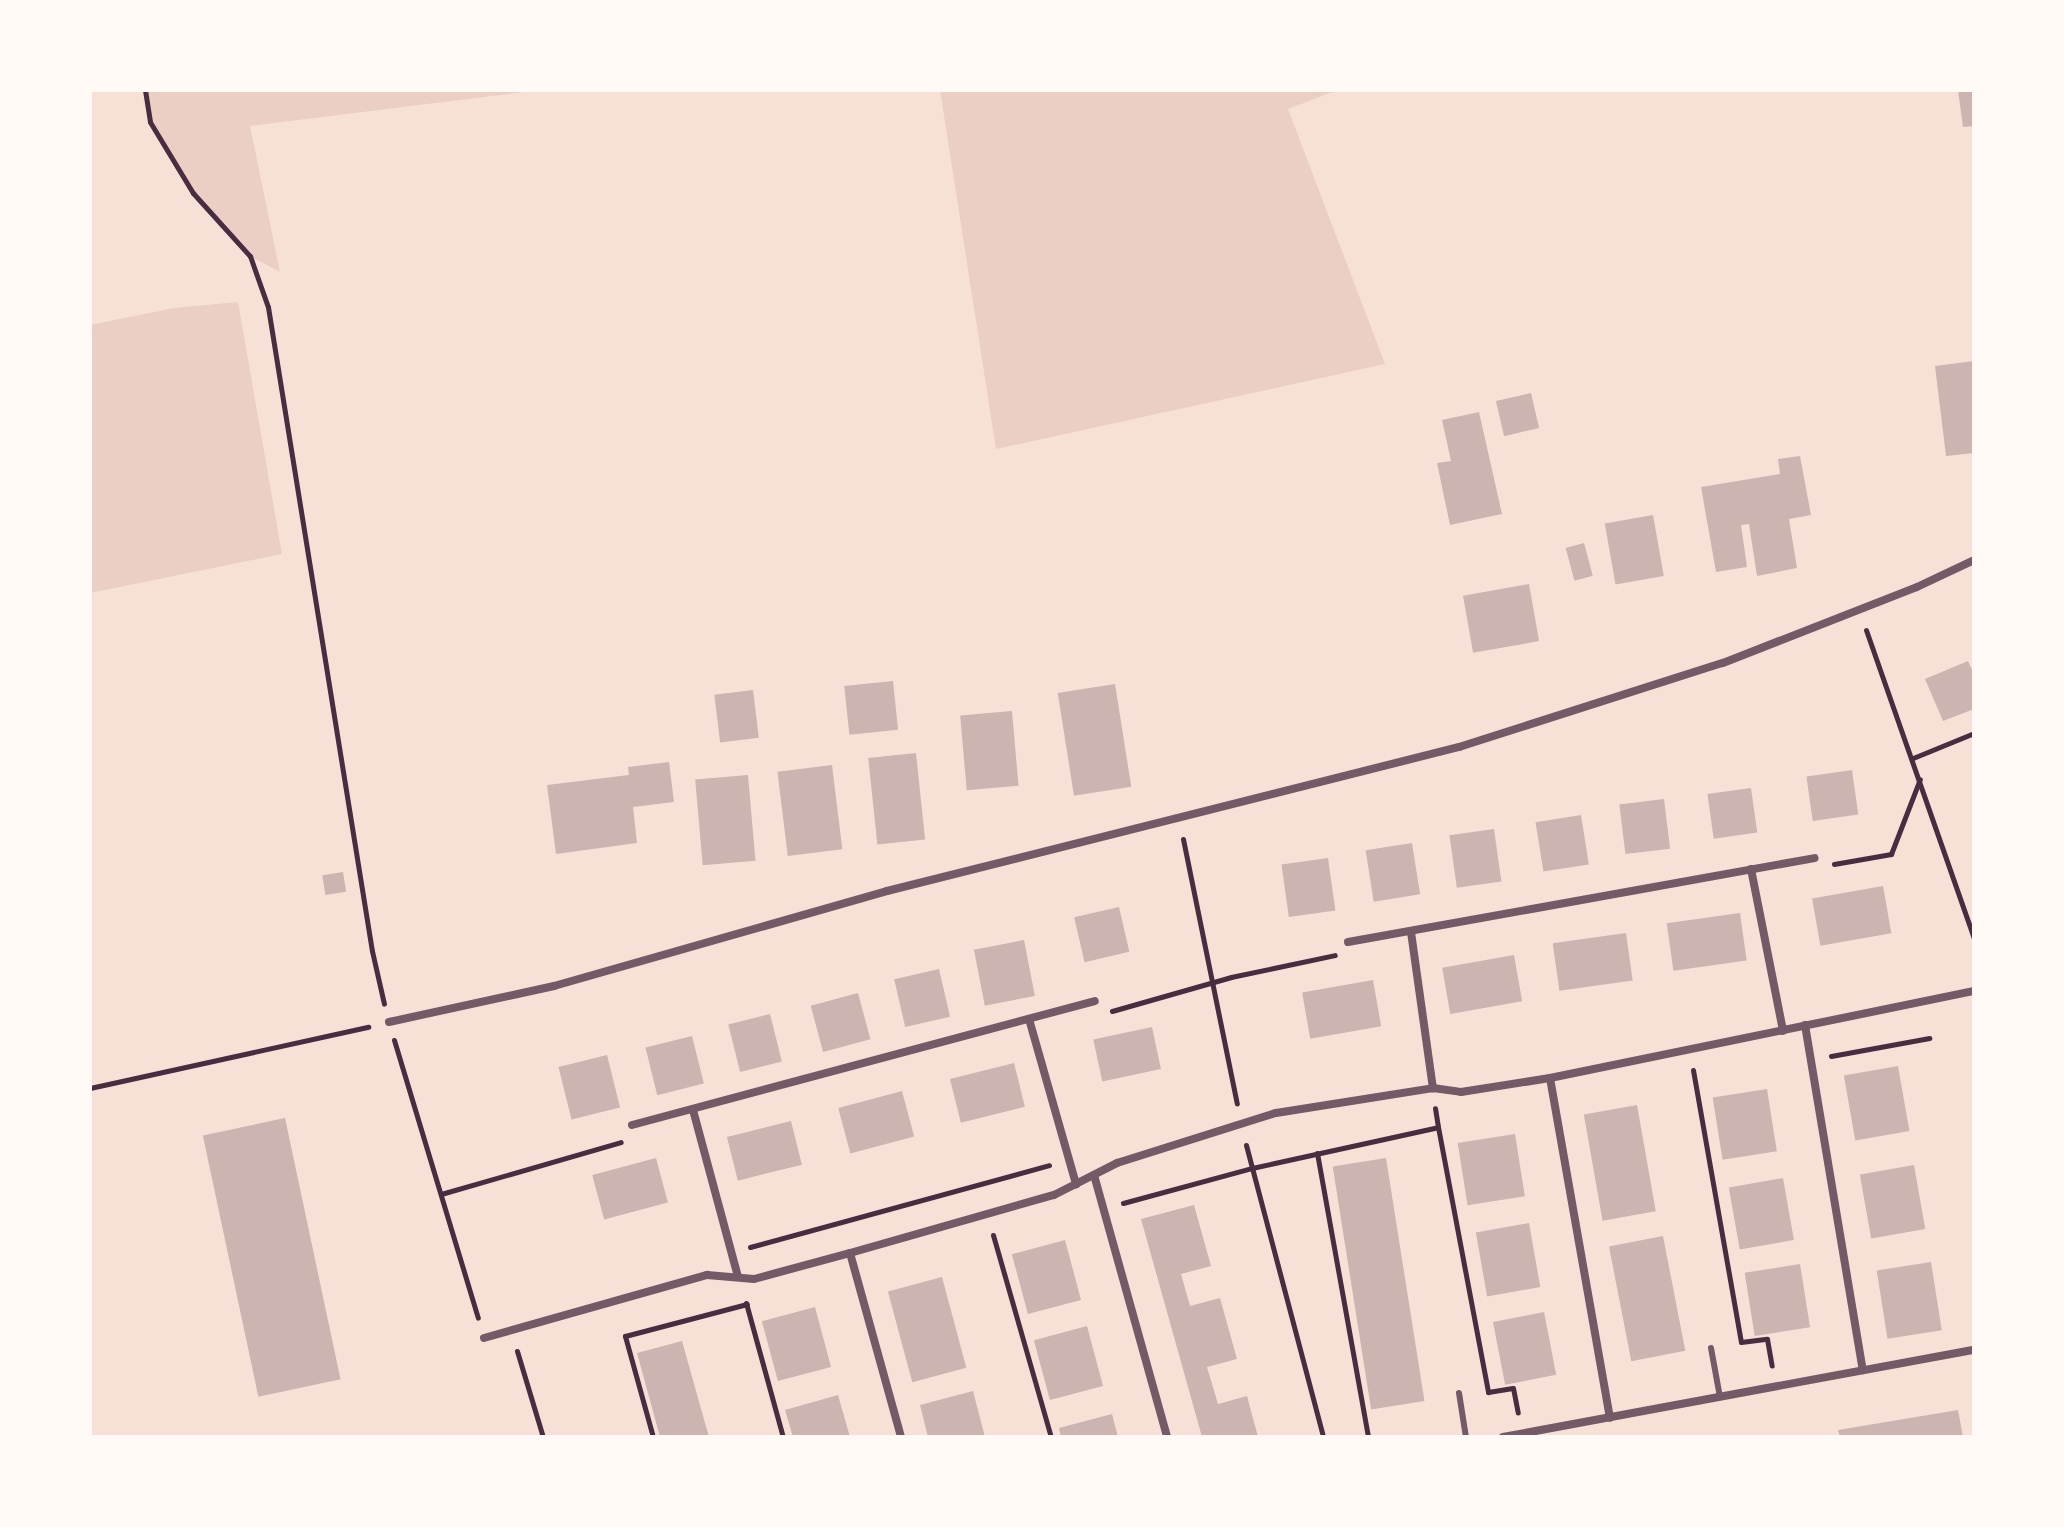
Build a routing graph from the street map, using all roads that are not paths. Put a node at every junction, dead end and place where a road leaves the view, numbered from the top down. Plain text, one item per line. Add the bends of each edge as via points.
1 (1974, 560) edge
2 (1815, 858) road end
3 (1751, 869) junction
4 (1411, 932) junction
5 (1348, 942) road end
6 (1974, 991) edge
7 (1095, 1001) road end
8 (1029, 1019) junction
9 (389, 1022) road end
10 (1805, 1025) junction
11 (1783, 1031) junction
12 (1550, 1078) junction
13 (1433, 1088) junction
14 (693, 1110) junction
15 (632, 1125) road end
16 (1094, 1175) junction
17 (1076, 1184) junction
18 (850, 1253) junction
19 (738, 1277) junction
20 (484, 1338) road end
21 (1711, 1348) dead end
22 (1974, 1350) edge
23 (1863, 1370) junction
24 (1459, 1393) dead end
25 (1720, 1397) junction
26 (1610, 1418) junction
27 (901, 1437) edge
28 (1167, 1437) edge
29 (1466, 1437) edge
30 (1503, 1437) edge

1 - 9 street via 1723,663 1459,747 887,891 554,986
2 - 3 street
3 - 4 street
3 - 11 street
4 - 5 street
4 - 13 street
6 - 10 street
7 - 8 street
8 - 14 street
8 - 17 street
10 - 11 street
10 - 23 street
11 - 12 street
12 - 13 street via 1461,1092
12 - 26 street
13 - 16 street via 1276,1113
14 - 15 street
14 - 19 street
16 - 17 street
16 - 28 street
17 - 18 street via 1054,1195
18 - 19 street via 754,1279
18 - 27 street
19 - 20 street via 707,1275
21 - 25 lane
22 - 23 street
23 - 25 street
24 - 29 lane
25 - 26 street
26 - 30 street

